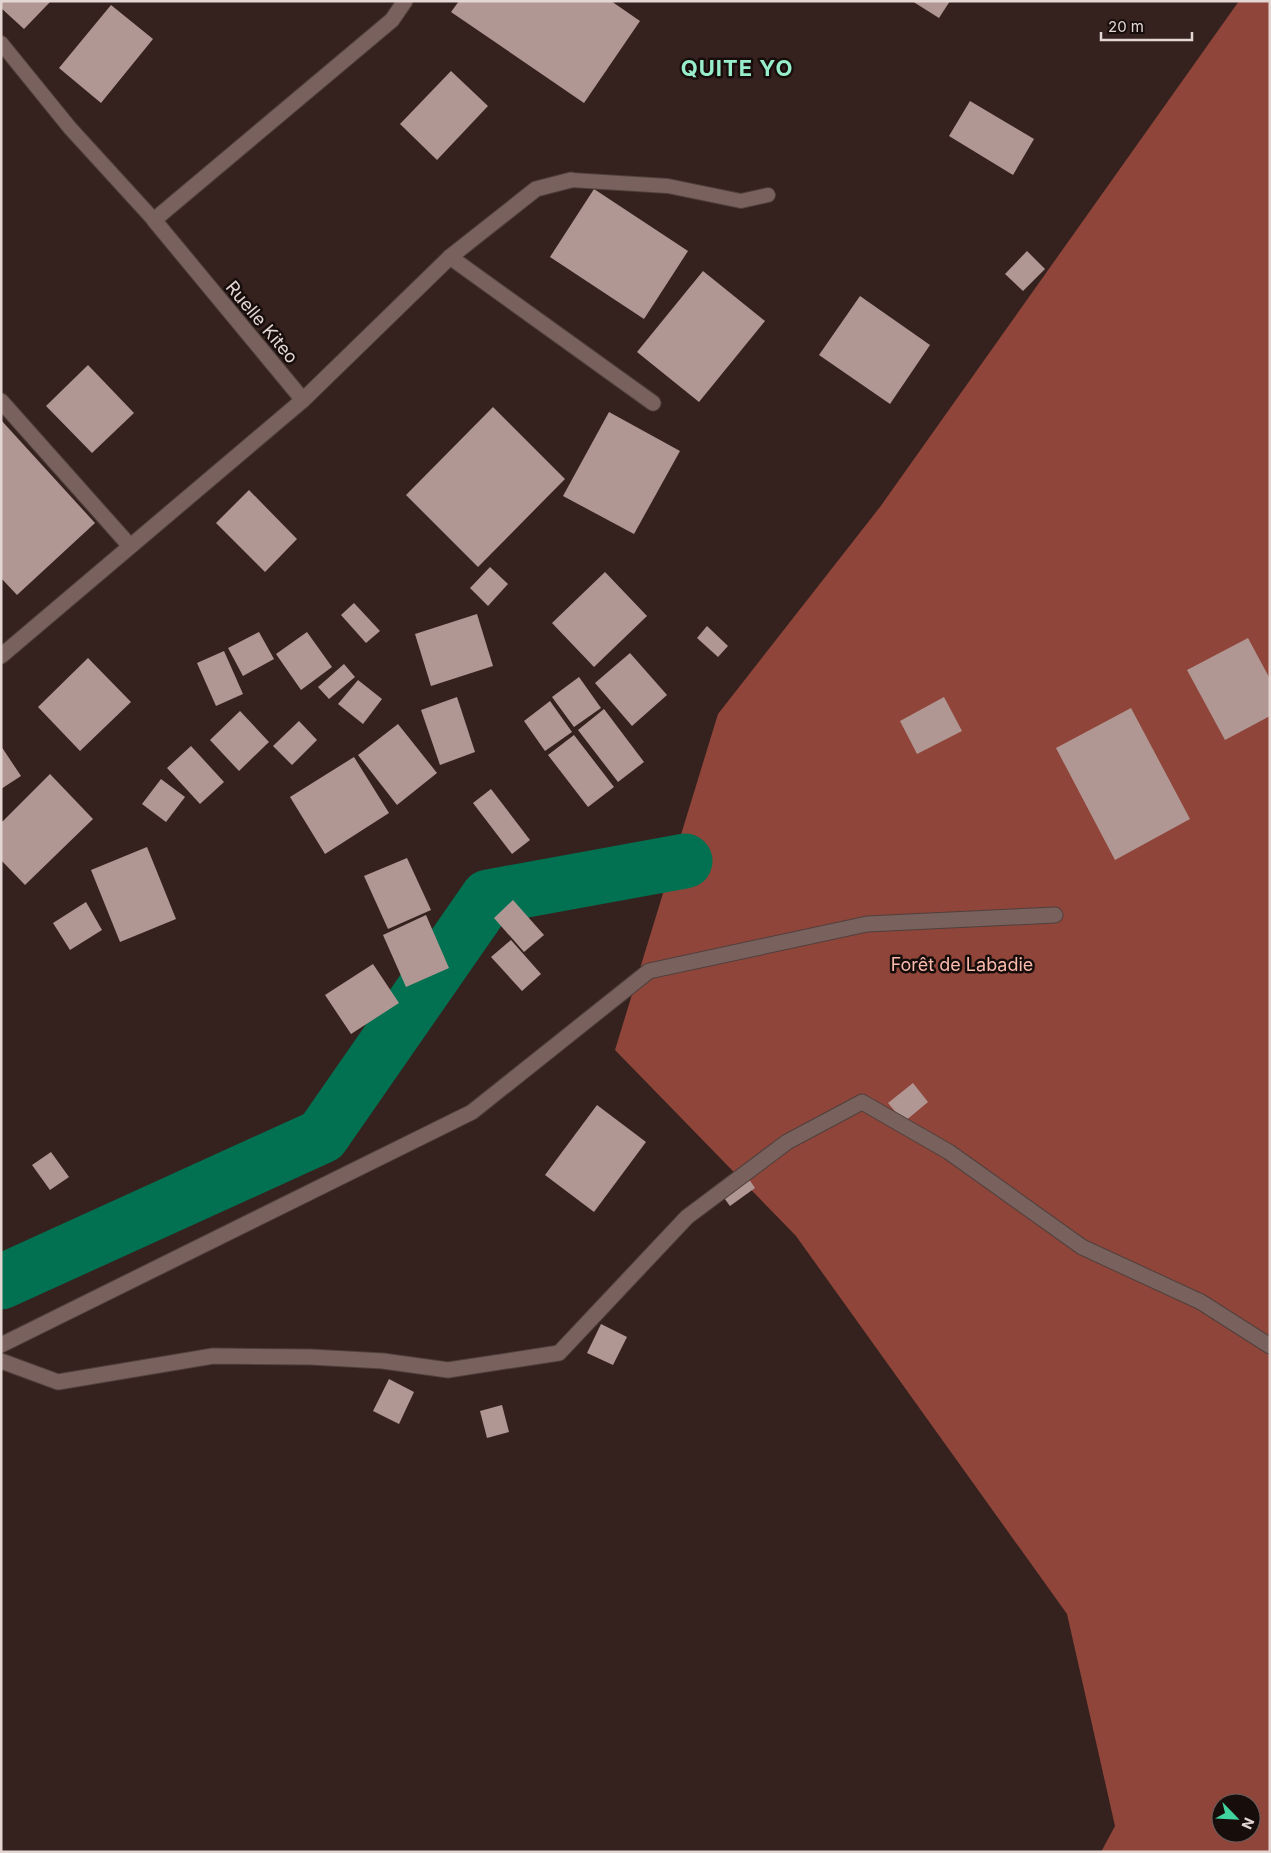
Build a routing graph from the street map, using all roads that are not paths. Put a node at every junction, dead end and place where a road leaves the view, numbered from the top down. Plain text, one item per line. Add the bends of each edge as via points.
1 (404, 1) edge
2 (1, 43) edge
3 (571, 180) joint
4 (768, 195) dead end
5 (154, 220) junction
6 (450, 257) junction
7 (1, 400) edge
8 (303, 400) junction
9 (653, 403) dead end
10 (130, 546) junction
11 (1, 656) edge
12 (1055, 915) dead end
13 (1, 1345) edge
14 (1270, 1346) edge
15 (1, 1361) edge

1 - 5 street via 392,20
2 - 5 lane via 70,128
3 - 4 lane via 668,186 741,201
3 - 6 street via 536,189
5 - 8 street, Ruelle Kiteo
6 - 8 street
6 - 9 street
7 - 10 street
8 - 10 street
10 - 11 street
12 - 13 street via 867,924 649,971 472,1112
14 - 15 street via 1201,1302 1082,1247 949,1152 862,1102 786,1142 687,1217 559,1352 448,1370 383,1361 213,1356 58,1382

